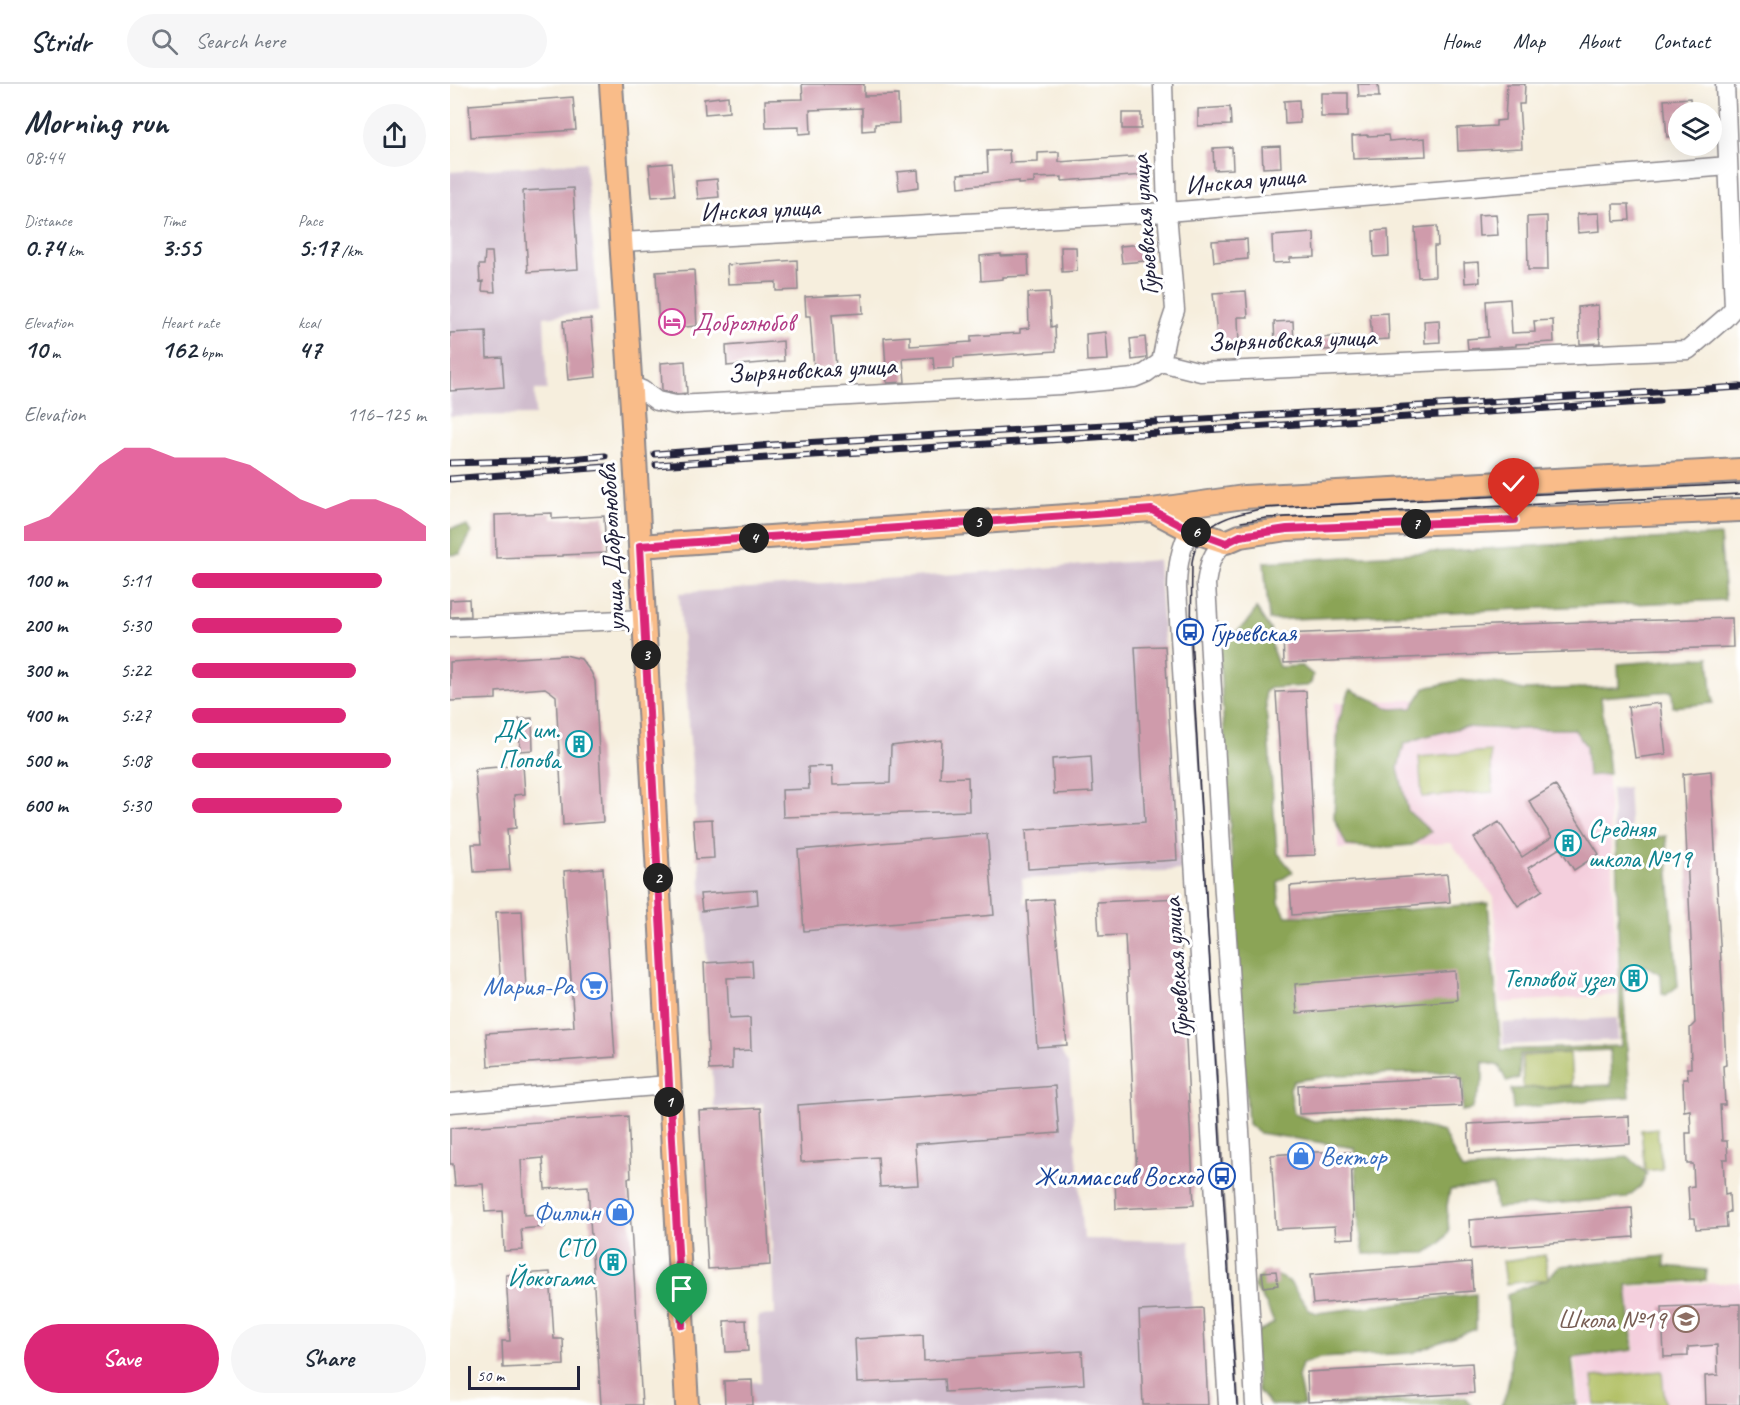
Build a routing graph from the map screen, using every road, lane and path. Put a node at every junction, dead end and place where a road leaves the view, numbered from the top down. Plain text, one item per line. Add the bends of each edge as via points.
1 (611, 84) edge
2 (1163, 84) edge
3 (1725, 84) edge
4 (1728, 166) junction
5 (1167, 212) junction
6 (621, 242) junction
7 (1161, 362) junction
8 (630, 386) junction
9 (1740, 470) edge
10 (1244, 497) junction
11 (1152, 510) junction
12 (1740, 510) edge
13 (1190, 530) junction
14 (1226, 543) junction
15 (640, 546) junction
16 (644, 619) junction
17 (450, 628) edge
18 (668, 1085) junction
19 (450, 1102) edge
20 (687, 1405) edge
21 (1228, 1405) edge
22 (1255, 1405) edge

1 - 6 main road, улица Добролюбова
2 - 5 street, Гурьевская улица
3 - 4 street
4 - 5 street, Инская улица
4 - 7 street, Зыряновская улица via 1734,308 1688,350 1201,372
5 - 6 street, Инская улица
5 - 7 street, Гурьевская улица via 1175,310
6 - 8 main road, улица Добролюбова
7 - 8 street, Зыряновская улица via 1134,378 1060,385 676,405 657,401
8 - 15 main road, улица Добролюбова, bridge
9 - 10 main road
10 - 11 main road
10 - 13 main road via 1207,516
11 - 13 main road
11 - 15 main road
12 - 14 main road via 1287,529 1240,536
13 - 14 main road
13 - 21 street, Гурьевская улица via 1181,550 1177,589
14 - 22 street, Гурьевская улица via 1212,559 1206,584
15 - 16 main road, улица Добролюбова
16 - 17 street
16 - 18 main road, улица Добролюбова
18 - 19 street
18 - 20 main road, улица Добролюбова

